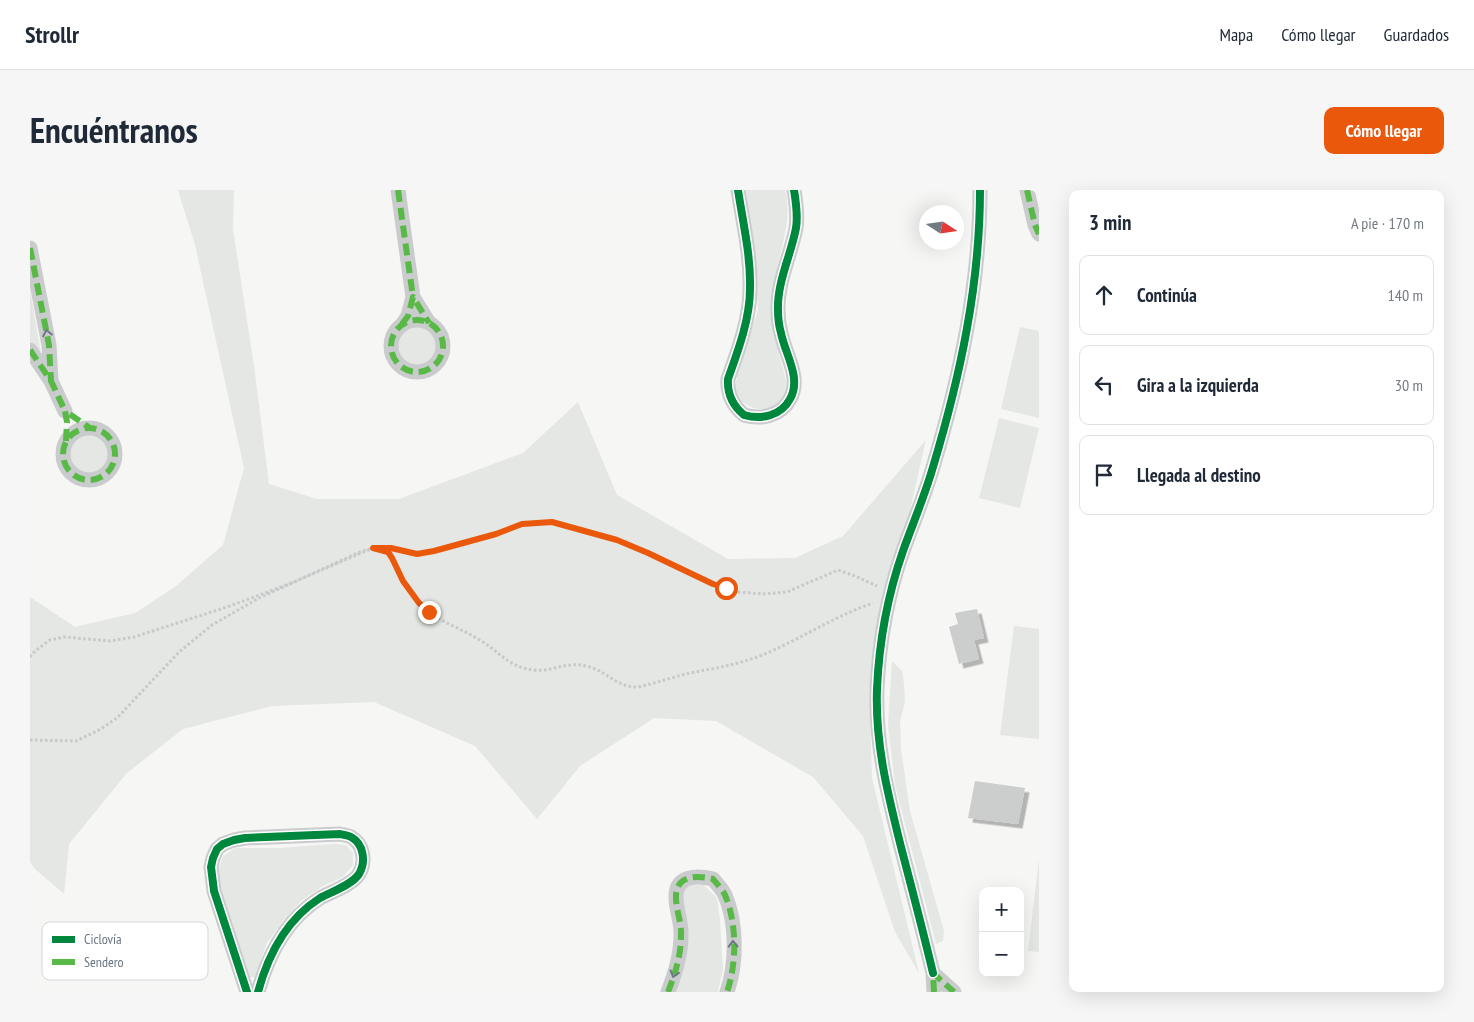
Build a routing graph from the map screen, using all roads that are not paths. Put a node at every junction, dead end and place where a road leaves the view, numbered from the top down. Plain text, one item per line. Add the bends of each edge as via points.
1 (398, 190) edge
2 (738, 190) edge
3 (794, 190) edge
4 (980, 190) edge
5 (1026, 190) edge
6 (1039, 234) edge
7 (30, 248) edge
8 (413, 297) junction
9 (429, 323) junction
10 (402, 325) junction
11 (30, 350) edge
12 (51, 381) junction
13 (65, 411) junction
14 (90, 428) junction
15 (66, 441) junction
16 (932, 973) junction
17 (246, 992) edge
18 (258, 992) edge
19 (668, 992) edge
20 (727, 992) edge
21 (934, 992) edge
22 (954, 992) edge

1 - 8 street
2 - 3 street via 750,290 748,311 727,389 731,401 744,415 763,418 785,406 794,385 778,308 796,227
4 - 16 street via 971,306 953,399 890,597 877,688 876,718 887,790
5 - 6 street
12 -> 7 street via 49,345
8 - 9 street
8 - 10 street
9 - 10 street via 415,320
9 - 10 street via 436,328 444,344 439,361 424,372 406,370 394,358 392,340
11 - 12 street
12 - 13 street
13 - 14 street
13 - 15 street
14 - 15 street via 76,431
14 - 15 street via 99,430 112,442 114,459 105,474 89,480 72,474 63,459
16 - 21 street
16 - 22 street
17 - 18 street via 214,891 211,867 217,849 245,838 340,834 352,837 363,853 358,876 318,900 288,928 269,961
20 -> 19 street via 733,963 733,937 724,895 712,879 693,876 684,880 677,889 682,934 680,955

